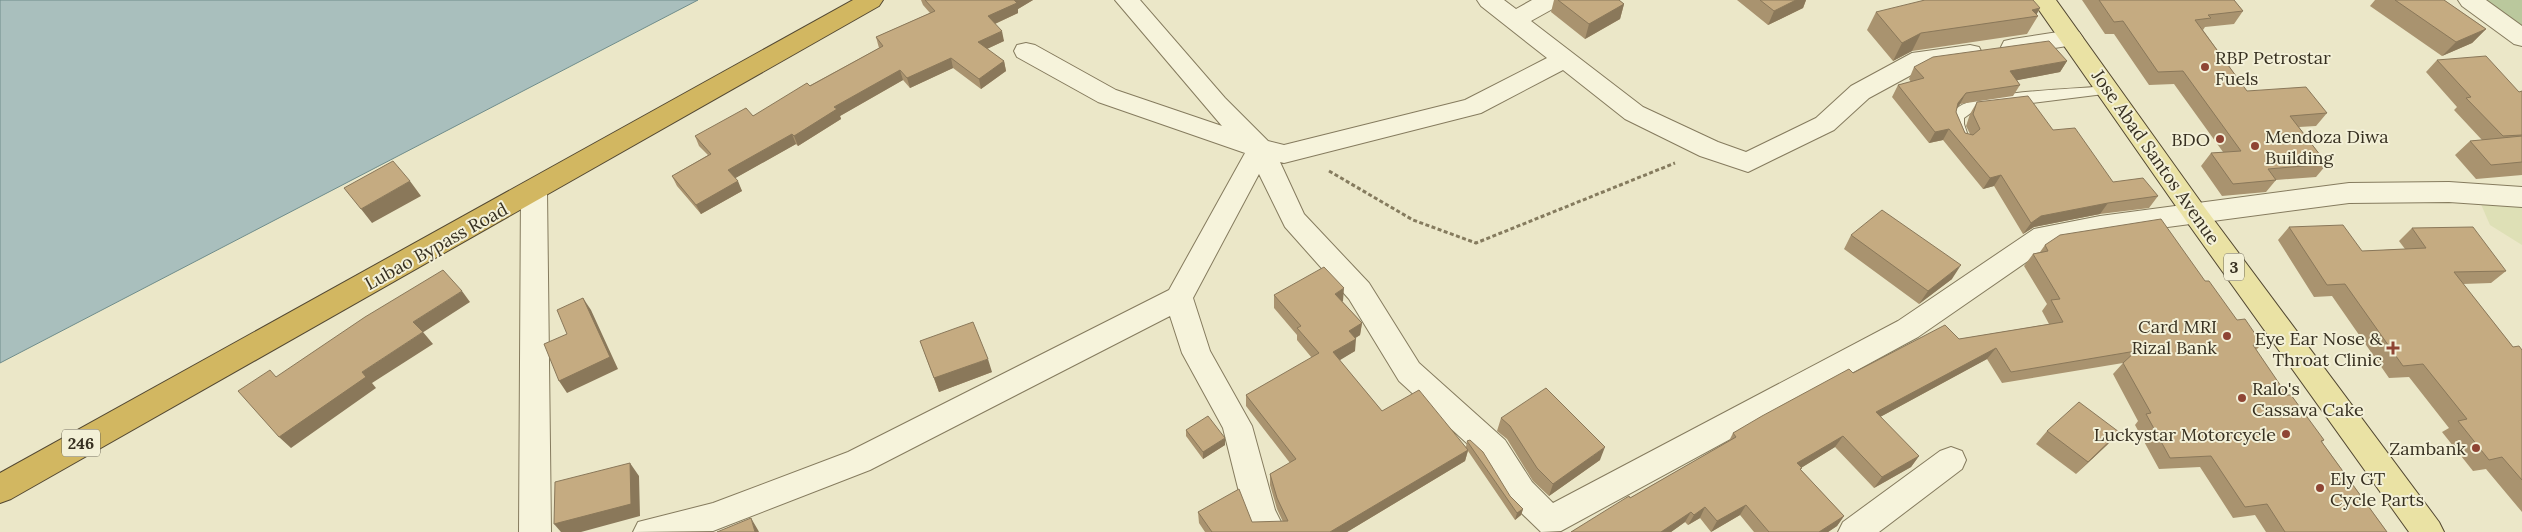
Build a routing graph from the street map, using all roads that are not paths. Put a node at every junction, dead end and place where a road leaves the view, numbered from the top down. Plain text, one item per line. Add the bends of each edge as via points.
1 (870, 0) edge
2 (1127, 0) edge
3 (1488, 0) edge
4 (1550, 0) edge
5 (2044, 0) edge
6 (2470, 0) edge
7 (1514, 20) junction
8 (2071, 38) junction
9 (2522, 38) edge
10 (1026, 51) dead end
11 (1565, 59) junction
12 (2108, 90) junction
13 (1965, 140) edge
14 (1272, 151) junction
15 (534, 192) junction
16 (2522, 197) edge
17 (2196, 215) junction
18 (1179, 298) junction
19 (1951, 460) dead end
20 (0, 489) edge
21 (535, 532) edge
22 (649, 532) edge
23 (1270, 532) edge
24 (1854, 532) edge
25 (2428, 532) edge

1 - 15 highway, Lubao Bypass Road
2 - 14 street via 1216,104
3 - 7 street
4 - 7 street
5 - 8 main road, Jose Abad Santos Avenue / 3
6 - 9 street
7 - 11 street
8 - 11 street via 1921,59 1860,92 1826,124 1748,162 1709,149 1634,112
8 - 12 main road, Jose Abad Santos Avenue / 3
10 - 14 street via 1107,96
11 - 14 street via 1472,107
12 - 13 lane via 1992,102 1966,108 1957,118 1957,126
12 - 17 main road, Jose Abad Santos Avenue / 3
14 - 17 street via 1294,220 1359,291 1409,372 1494,449 1521,492 1550,522 1908,329 2044,236
14 - 18 street
15 - 20 highway, Lubao Bypass Road / 246
15 - 21 street
16 - 17 street via 2449,192 2349,193
17 - 25 main road, Jose Abad Santos Avenue / 3
18 - 22 street via 859,461 713,517
18 - 23 street via 1196,353 1237,426 1260,512
19 - 24 street

